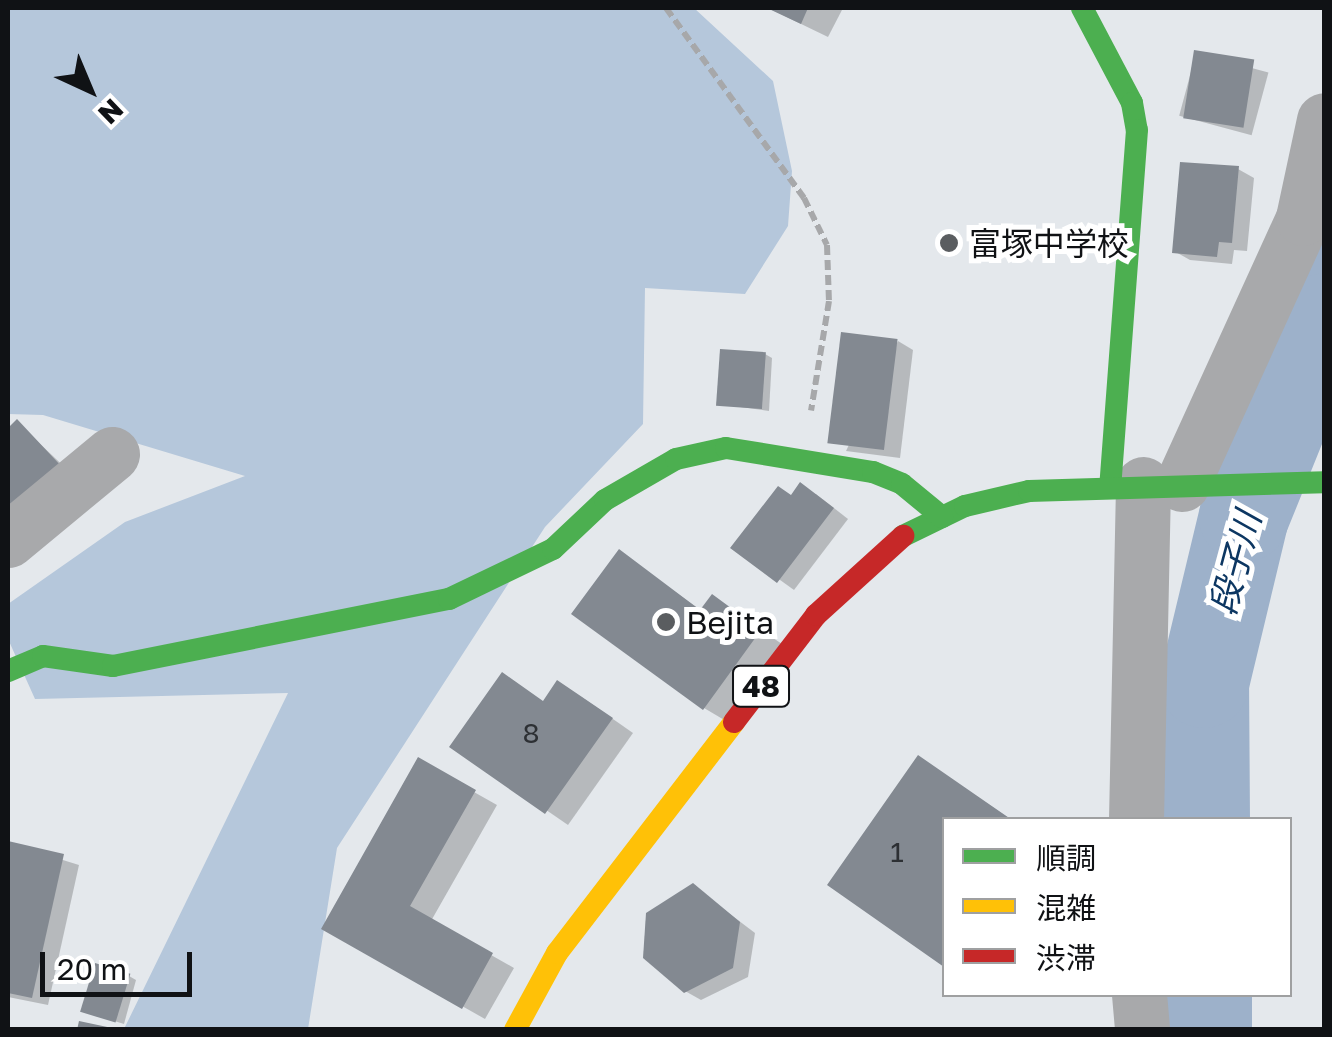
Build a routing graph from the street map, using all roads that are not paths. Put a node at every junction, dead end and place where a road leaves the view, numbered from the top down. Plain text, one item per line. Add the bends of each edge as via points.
1 (1082, 8) edge
2 (1324, 120) edge
3 (112, 454) dead end
4 (1324, 482) edge
5 (1145, 484) junction
6 (942, 517) junction
7 (8, 540) edge
8 (8, 671) edge
9 (1136, 817) edge
10 (1140, 997) edge
11 (516, 1030) edge
12 (1142, 1030) edge

1 - 5 street via 1132,102 1137,130
2 - 5 street via 1303,218
3 - 7 street
4 - 5 street, 48
5 - 6 street, 48 via 1029,491
5 - 9 street
6 - 8 street via 902,484 805,456 726,448 676,459 605,500 554,549 449,599 113,666 43,656
6 - 11 street, 48 via 889,543 816,615 557,953
10 - 12 street

